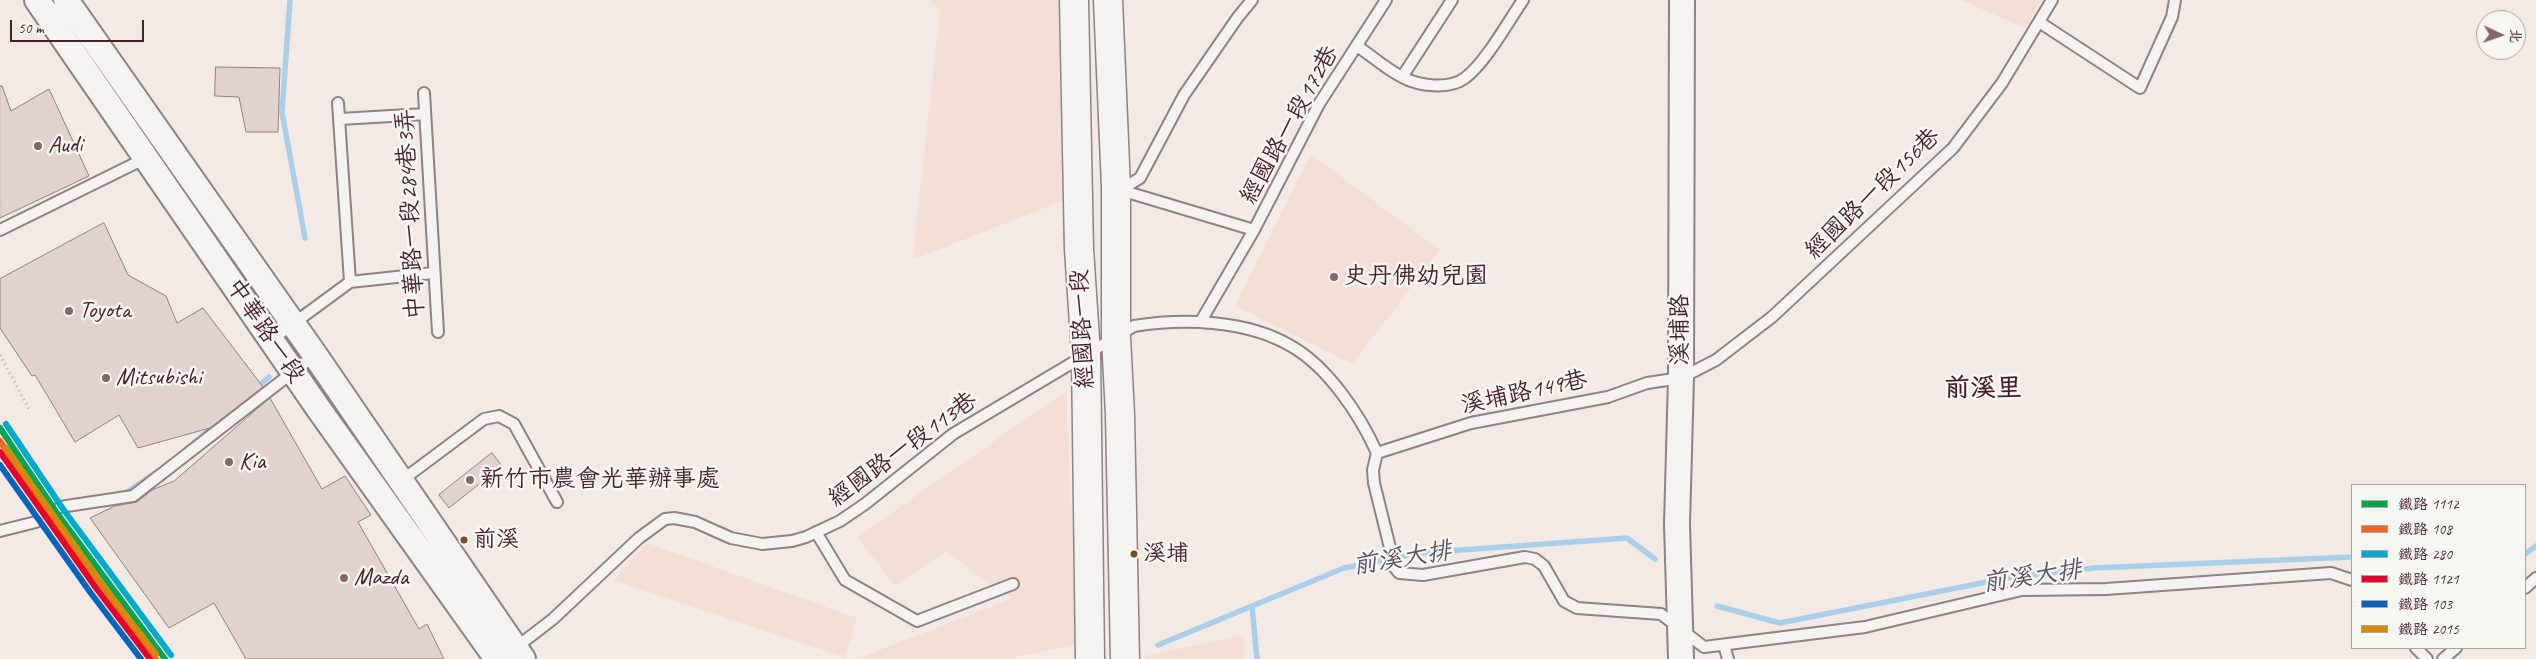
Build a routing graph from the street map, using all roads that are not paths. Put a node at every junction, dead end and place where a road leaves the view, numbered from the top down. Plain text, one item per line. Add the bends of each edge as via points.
1 (37, 0) edge
2 (66, 0) edge
3 (1074, 0) edge
4 (1108, 0) edge
5 (1252, 0) edge
6 (1386, 0) edge
7 (1452, 0) edge
8 (1523, 0) edge
9 (1682, 0) edge
10 (2052, 0) edge
11 (2175, 0) edge
12 (2038, 22) junction
13 (1357, 46) junction
14 (1402, 77) junction
15 (424, 93) dead end
16 (338, 103) dead end
17 (425, 114) junction
18 (340, 120) junction
19 (146, 158) junction
20 (1116, 188) junction
21 (0, 230) edge
22 (1254, 230) junction
23 (433, 273) junction
24 (350, 282) junction
25 (1201, 321) junction
26 (293, 323) junction
27 (438, 332) dead end
28 (1116, 337) junction
29 (271, 340) junction
30 (1086, 354) junction
31 (316, 355) junction
32 (293, 372) junction
33 (1681, 378) junction
34 (1376, 453) junction
35 (401, 481) junction
36 (557, 502) dead end
37 (60, 507) dead end
38 (36, 522) dead end
39 (0, 530) edge
40 (816, 532) junction
41 (2536, 578) edge
42 (2351, 580) edge
43 (1013, 584) dead end
44 (2526, 587) edge
45 (1680, 630) junction
46 (1724, 645) junction
47 (2417, 649) edge
48 (2455, 649) edge
49 (509, 656) edge
50 (1090, 659) edge
51 (1125, 659) edge
52 (1681, 659) edge
53 (1728, 659) edge
54 (2428, 659) edge
55 (2443, 659) edge

1 - 19 street, 中華路一段
2 - 26 street, 中華路一段
3 - 30 main road, 經國路一段 via 1079,249
4 - 20 main road, 經國路一段
5 - 20 lane via 1184,96 1140,178
6 - 13 lane
7 - 14 lane
8 - 14 lane, 經國路一段172巷 via 1477,66 1464,79 1448,85 1434,85
9 - 33 street, 溪埔路
10 - 12 lane, 經國路一段156巷
11 - 12 lane via 2172,17 2140,88
12 - 33 lane, 經國路一段156巷 via 2002,83 1953,148 1772,317 1716,360
13 - 14 lane, 經國路一段172巷
13 - 22 lane, 經國路一段172巷 via 1320,104
15 - 17 lane, 中華路一段284巷3弄
16 - 18 lane
17 - 18 lane
17 - 23 lane, 中華路一段284巷3弄
18 - 24 lane
19 - 21 lane
19 - 29 street, 中華路一段
20 - 22 lane, 經國路一段172巷
20 - 28 main road, 經國路一段
22 - 25 lane, 經國路一段172巷
23 - 24 lane
23 - 27 lane, 中華路一段284巷3弄
24 - 26 lane
25 - 28 lane via 1134,326
25 - 34 lane via 1276,338 1292,346 1344,397 1370,437
26 - 29 lane
26 - 31 street, 中華路一段
28 - 30 lane, 經國路一段113巷
28 - 51 main road, 經國路一段
29 - 32 street, 中華路一段
30 - 40 lane, 經國路一段113巷 via 953,434 865,504
30 - 50 main road, 經國路一段
31 - 32 lane
31 - 35 street, 中華路一段
32 - 37 lane via 134,496
32 - 49 street, 中華路一段
33 - 34 lane, 溪埔路149巷 via 1471,423
33 - 45 street, 溪埔路 via 1677,524
34 - 45 lane via 1374,483 1394,568 1399,573 1423,576 1525,557 1535,559 1544,566 1564,601 1577,608 1660,614
35 - 36 lane via 484,418 499,416 514,424
35 - 49 street, 中華路一段
38 - 39 lane
40 - 43 lane via 845,580 917,621
40 - 49 lane, 經國路一段113巷 via 792,541 762,544 731,538 689,521 664,519
41 - 44 lane
42 - 46 lane via 2331,573 2106,588 2022,590 1865,627
45 - 46 lane via 1704,647
45 - 52 street, 溪埔路
46 - 53 lane
47 - 54 lane
48 - 55 lane

